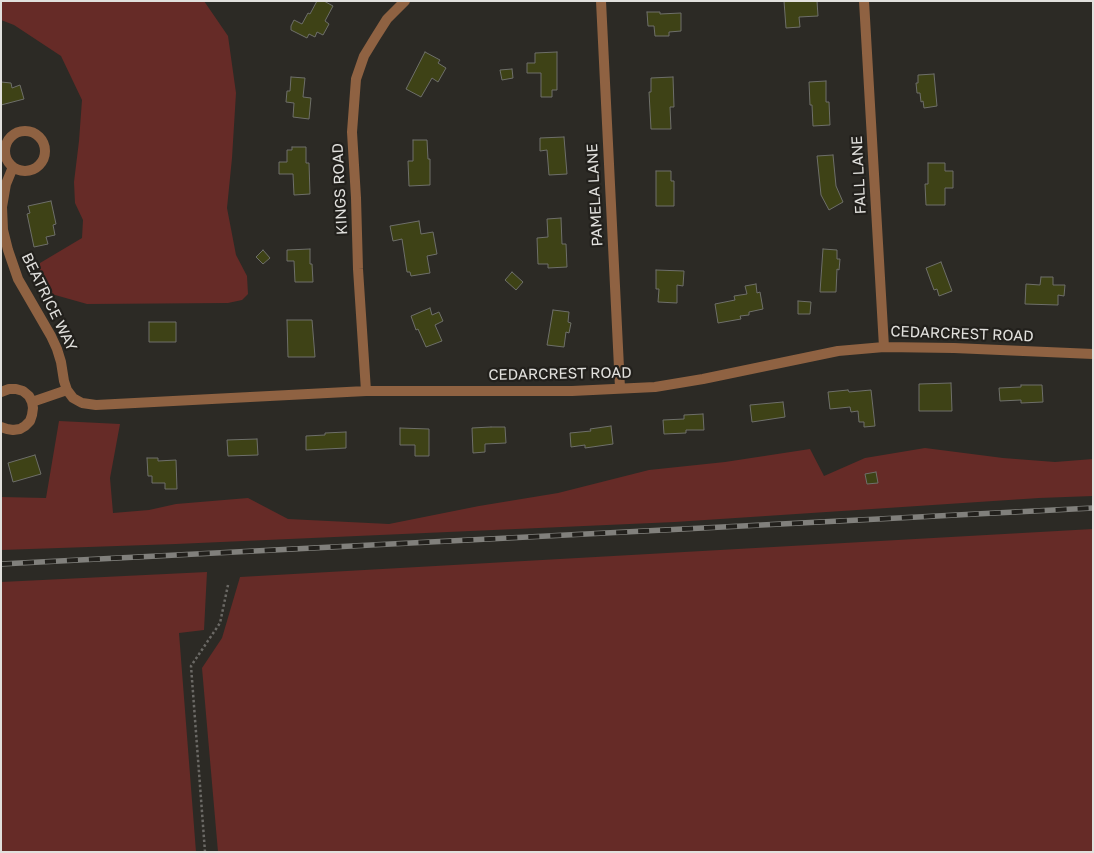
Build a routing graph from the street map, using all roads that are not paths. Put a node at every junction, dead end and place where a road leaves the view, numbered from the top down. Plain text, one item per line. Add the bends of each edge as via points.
1 (405, 1) edge
2 (601, 1) edge
3 (864, 1) edge
4 (13, 168) dead end
5 (884, 346) junction
6 (1093, 354) edge
7 (620, 388) junction
8 (67, 390) junction
9 (366, 391) junction
10 (1, 392) edge
11 (32, 402) junction
12 (1, 427) edge

1 - 9 street, KINGS ROAD via 387,19 375,38 356,79 352,132
2 - 7 street, PAMELA LANE
3 - 5 street, FALL LANE
4 - 8 street, BEATRICE WAY via 2,207 3,230 18,278 57,350
5 - 6 street, CEDARCREST ROAD
5 - 7 street, CEDARCREST ROAD via 838,351 655,387
7 - 9 street, CEDARCREST ROAD
8 - 9 street, CEDARCREST ROAD via 82,403 96,405
8 - 11 street
10 - 11 street via 16,388
11 - 12 street via 32,415 25,426 13,430

